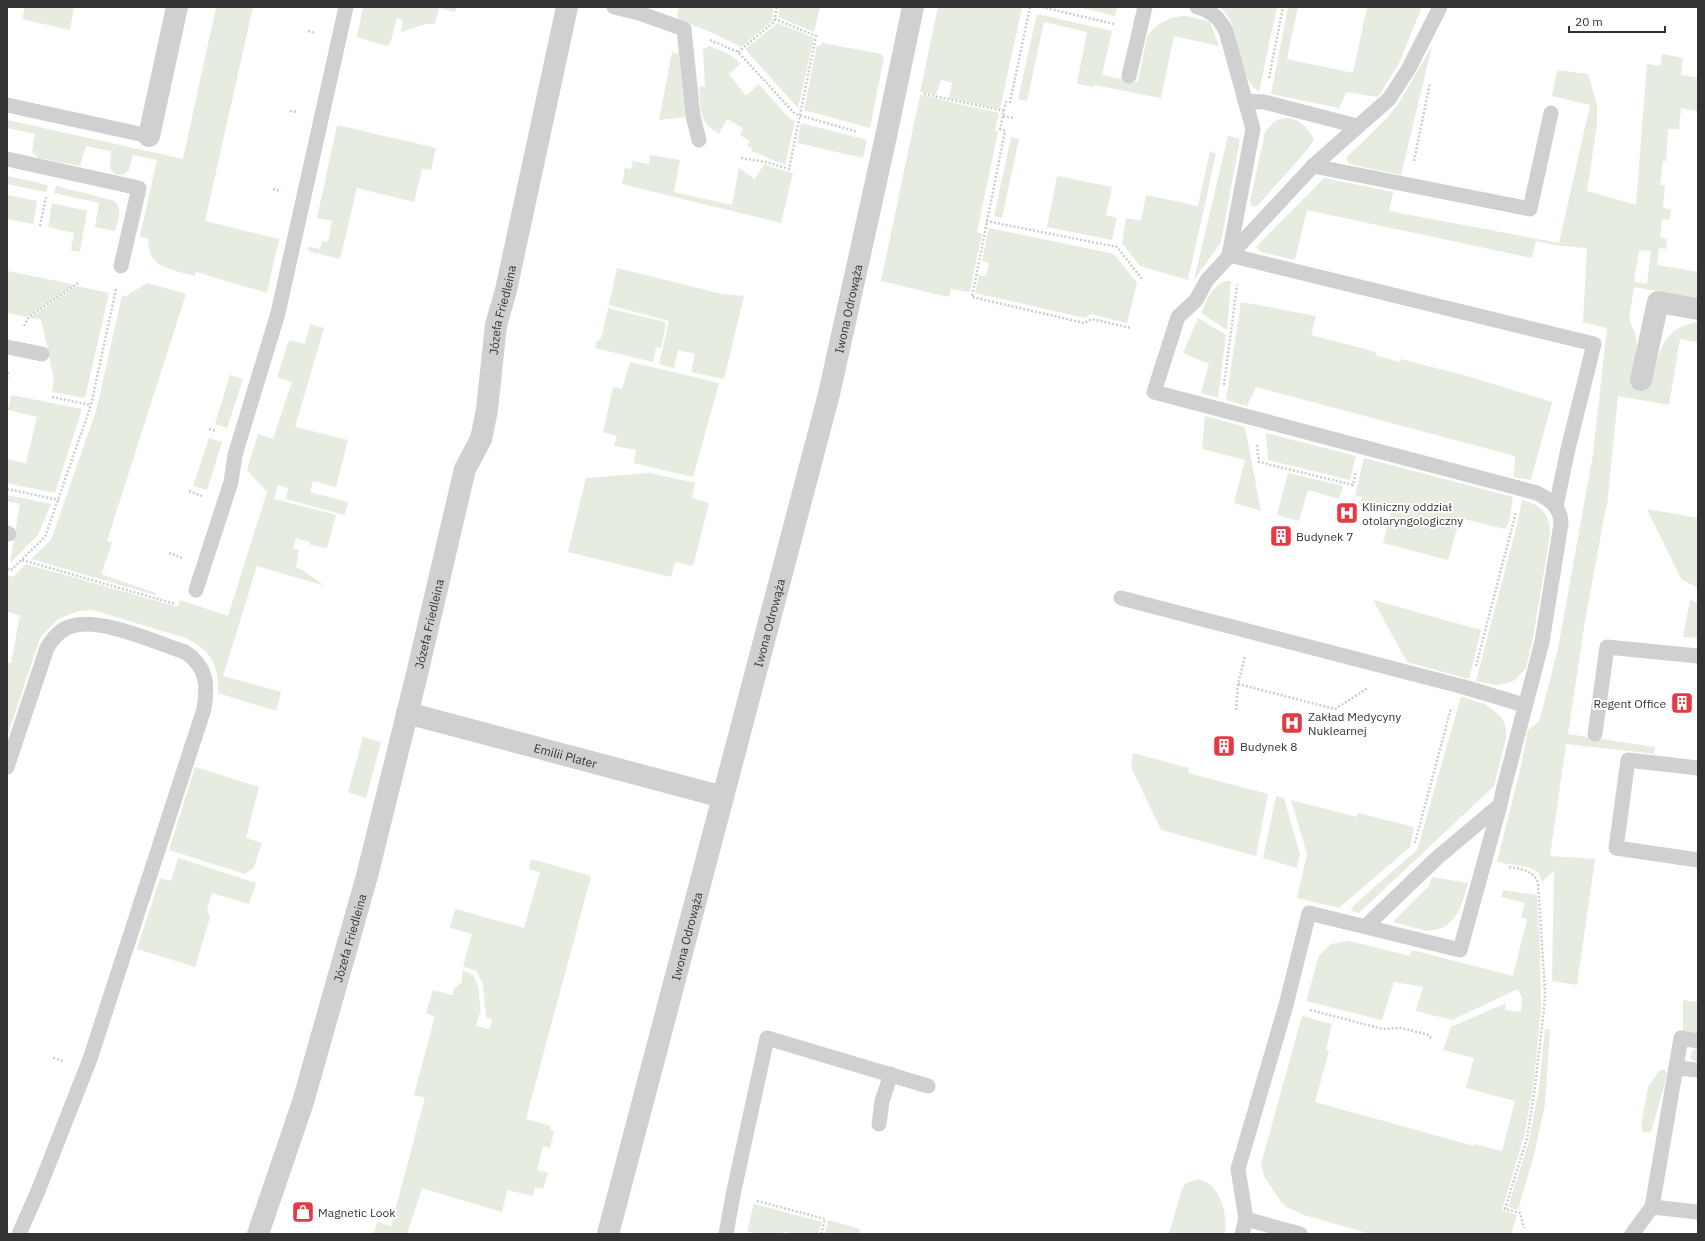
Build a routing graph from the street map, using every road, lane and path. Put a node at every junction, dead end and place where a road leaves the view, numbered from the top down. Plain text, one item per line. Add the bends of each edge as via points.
1 (177, 7) edge
2 (346, 7) edge
3 (568, 7) edge
4 (614, 7) edge
5 (777, 7) edge
6 (913, 7) edge
7 (1030, 7) edge
8 (1042, 7) edge
9 (1145, 7) edge
10 (1197, 7) edge
11 (1283, 7) edge
12 (1440, 7) edge
13 (642, 10) edge
14 (775, 19) junction
15 (1114, 24) dead end
16 (684, 29) junction
17 (308, 31) dead end
18 (312, 32) dead end
19 (738, 52) junction
20 (1129, 76) dead end
21 (1430, 82) dead end
22 (896, 89) junction
23 (1245, 101) junction
24 (1264, 102) junction
25 (7, 105) edge
26 (290, 111) dead end
27 (295, 112) dead end
28 (1004, 112) junction
29 (1551, 113) dead end
30 (800, 116) junction
31 (1003, 116) junction
32 (1014, 118) dead end
33 (1357, 126) junction
34 (861, 132) dead end
35 (149, 136) joint
36 (699, 140) dead end
37 (741, 158) dead end
38 (7, 159) edge
39 (1313, 166) junction
40 (1409, 185) junction
41 (273, 189) dead end
42 (277, 190) dead end
43 (46, 197) dead end
44 (986, 221) junction
45 (40, 226) dead end
46 (1235, 257) junction
47 (121, 266) joint
48 (1142, 279) dead end
49 (78, 283) dead end
50 (1698, 309) edge
51 (29, 317) dead end
52 (1132, 328) dead end
53 (7, 347) edge
54 (42, 354) dead end
55 (1641, 380) dead end
56 (52, 397) dead end
57 (91, 405) junction
58 (1220, 410) junction
59 (1253, 418) junction
60 (1363, 448) junction
61 (7, 489) edge
62 (1519, 489) junction
63 (189, 491) dead end
64 (208, 498) dead end
65 (59, 500) junction
66 (1556, 506) junction
67 (169, 553) dead end
68 (180, 557) dead end
69 (22, 560) junction
70 (7, 569) edge
71 (196, 590) dead end
72 (1121, 598) dead end
73 (176, 604) dead end
74 (1251, 632) junction
75 (1698, 656) edge
76 (1397, 670) junction
77 (1474, 672) dead end
78 (1238, 684) junction
79 (1453, 703) dead end
80 (1524, 705) junction
81 (1236, 710) dead end
82 (407, 713) junction
83 (1595, 734) dead end
84 (7, 767) edge
85 (1698, 768) edge
86 (723, 797) junction
87 (1500, 805) junction
88 (1414, 847) dead end
89 (1698, 860) edge
90 (1485, 863) junction
91 (1366, 926) junction
92 (1304, 1009) dead end
93 (1432, 1040) dead end
94 (1698, 1041) edge
95 (53, 1058) dead end
96 (63, 1061) dead end
97 (1676, 1068) junction
98 (1698, 1070) edge
99 (890, 1074) junction
100 (928, 1086) dead end
101 (879, 1124) dead end
102 (733, 1194) junction
103 (1652, 1207) junction
104 (1698, 1212) edge
105 (1246, 1219) junction
106 (1524, 1228) dead end
107 (19, 1234) edge
108 (258, 1234) edge
109 (608, 1234) edge
110 (726, 1234) edge
111 (821, 1234) edge
112 (1242, 1234) edge
113 (1300, 1234) edge
114 (1632, 1234) edge

1 - 35 street
2 - 71 lane via 278,314 234,455 231,482
3 - 82 street, Józefa Friedleina via 508,282 496,325 487,410 481,438 465,469
4 - 13 lane
5 - 14 path
6 - 22 street, Iwona Odrowąża
7 - 28 path via 1010,102 1006,102
8 - 15 path
9 - 20 lane
10 - 23 lane via 1214,14 1226,31
11 - 24 path
12 - 33 lane via 1409,68 1389,99
13 - 16 lane
14 - 19 path
14 - 30 path via 816,36
16 - 19 path
16 - 36 lane via 693,116
17 - 18 path
19 - 30 path via 795,114
21 - 40 path
22 - 28 path
22 - 86 street, Iwona Odrowąża via 829,394
23 - 24 lane
23 - 46 lane via 1253,129
24 - 33 lane
25 - 35 lane
26 - 27 path
28 - 31 path
29 - 40 lane via 1530,209
30 - 34 path
30 - 37 path via 789,169
31 - 32 path
31 - 44 path via 1000,129 1005,131
33 - 39 lane
38 - 47 lane via 139,188
39 - 40 lane
39 - 46 lane
41 - 42 path
43 - 45 path
44 - 48 path via 1117,247
44 - 52 path via 972,297 1084,323 1092,319
46 - 58 path
46 - 58 lane via 1207,280 1196,300 1178,317 1154,392
46 - 66 lane via 1594,344
47 - 57 path
49 - 51 path
50 - 55 street via 1658,302
53 - 54 lane
56 - 57 path
57 - 65 path
58 - 59 lane
59 - 60 lane
59 - 60 path via 1259,462 1353,485
60 - 62 lane
61 - 65 path
62 - 66 lane via 1547,498
62 - 77 path via 1514,518
63 - 64 path
65 - 69 path via 45,537
66 - 80 lane via 1561,516 1561,524 1542,642
67 - 68 path
69 - 70 path via 11,570
69 - 73 path
72 - 74 lane
74 - 76 lane
74 - 78 path
75 - 83 lane via 1607,647
76 - 78 path via 1335,709
76 - 80 lane
78 - 81 path
79 - 88 path
80 - 87 lane
82 - 86 street, Emilii Plater
82 - 108 street, Józefa Friedleina via 367,876 316,1057
84 - 107 lane via 47,648 60,632 70,626 92,624 114,628 185,652 201,667 206,679 206,693 199,724 90,1059
85 - 89 lane via 1628,760 1616,848
86 - 109 street, Iwona Odrowąża
87 - 90 lane
87 - 91 lane via 1438,857
90 - 91 lane via 1460,950
90 - 106 path via 1525,870 1535,876 1538,882 1544,1008 1527,1138 1504,1209 1520,1213
91 - 105 lane via 1308,913 1286,1005 1238,1169
92 - 93 path via 1383,1029 1401,1028 1429,1035
94 - 97 lane via 1681,1038
95 - 96 path
97 - 98 lane
97 - 103 lane
99 - 100 lane
99 - 101 lane via 882,1101
99 - 102 lane via 767,1038
102 - 110 lane
102 - 111 path via 825,1219
103 - 104 lane
103 - 114 lane
105 - 112 lane
105 - 113 lane

